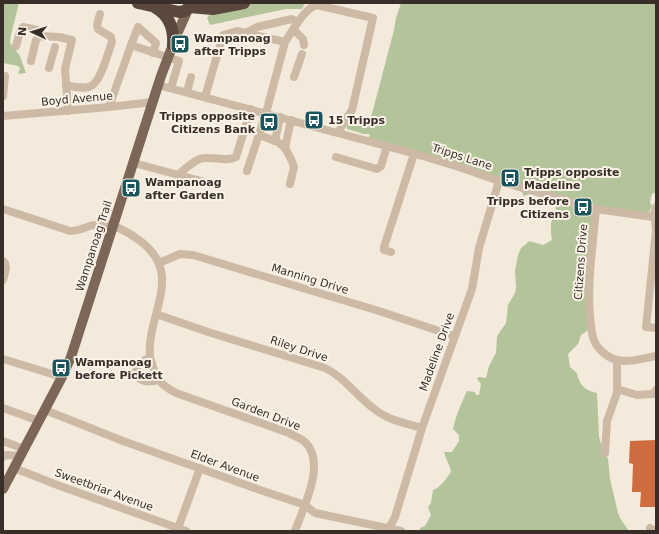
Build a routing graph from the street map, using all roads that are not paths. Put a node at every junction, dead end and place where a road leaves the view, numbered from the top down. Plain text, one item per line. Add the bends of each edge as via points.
1 (138, 3) edge
2 (244, 3) edge
3 (190, 5) edge
4 (152, 6) junction
5 (100, 14) dead end
6 (298, 22) junction
7 (294, 30) junction
8 (245, 33) junction
9 (40, 36) junction
10 (285, 42) junction
11 (131, 45) junction
12 (173, 45) junction
13 (304, 45) dead end
14 (16, 46) dead end
15 (55, 47) dead end
16 (153, 53) junction
17 (302, 54) dead end
18 (52, 57) junction
19 (168, 58) junction
20 (31, 61) dead end
21 (66, 61) junction
22 (49, 68) dead end
23 (5, 76) dead end
24 (191, 77) dead end
25 (294, 77) dead end
26 (66, 84) junction
27 (158, 85) junction
28 (171, 88) junction
29 (187, 92) junction
30 (3, 96) edge
31 (205, 97) junction
32 (153, 102) junction
33 (109, 107) junction
34 (251, 109) junction
35 (68, 111) junction
36 (266, 113) junction
37 (3, 116) edge
38 (280, 117) junction
39 (291, 120) junction
40 (339, 133) junction
41 (259, 135) junction
42 (275, 140) junction
43 (387, 146) junction
44 (285, 148) junction
45 (414, 154) junction
46 (336, 156) dead end
47 (134, 163) junction
48 (247, 171) dead end
49 (178, 175) junction
50 (499, 181) junction
51 (212, 184) dead end
52 (290, 184) dead end
53 (656, 207) edge
54 (3, 208) edge
55 (596, 209) junction
56 (655, 217) edge
57 (114, 225) junction
58 (656, 231) edge
59 (391, 252) dead end
60 (3, 261) edge
61 (159, 263) junction
62 (3, 280) edge
63 (156, 314) junction
64 (656, 328) edge
65 (454, 336) junction
66 (656, 356) edge
67 (150, 357) junction
68 (3, 359) edge
69 (617, 360) junction
70 (62, 377) junction
71 (158, 380) junction
72 (618, 390) junction
73 (656, 390) edge
74 (3, 408) edge
75 (45, 410) junction
76 (39, 421) junction
77 (422, 428) junction
78 (3, 441) edge
79 (22, 452) junction
80 (605, 453) dead end
81 (3, 457) edge
82 (14, 468) junction
83 (200, 468) junction
84 (3, 489) edge
85 (305, 504) junction
86 (389, 528) junction
87 (181, 530) edge
88 (295, 531) edge
89 (401, 531) edge

1 - 4 highway
2 - 3 highway via 213,8
3 - 4 highway via 185,11 179,12
3 - 12 main road, Wampanoag Trail
4 - 12 highway via 168,18 173,32
5 - 26 street via 98,29 111,37 112,42 98,80 87,87
6 - 7 street
6 - 8 street via 292,19 256,27
6 - 40 street via 310,8 317,5 373,18 352,110
7 - 10 street
7 - 13 street via 303,39
8 - 10 street
8 - 31 street via 222,35
9 - 14 street via 37,30 23,27
9 - 20 street via 36,40
9 - 21 street via 72,40
10 - 36 street
11 - 16 street
11 - 16 street via 138,27 156,43
11 - 33 street
12 - 19 main road, Wampanoag Trail
15 - 18 street
16 - 19 street
17 - 25 street
18 - 21 street
18 - 22 street
19 - 27 main road, Wampanoag Trail
19 - 28 street via 179,61
21 - 26 street
23 - 30 street
24 - 29 street
26 - 35 street
27 - 28 street, Tripps Lane
27 - 32 main road, Wampanoag Trail
28 - 29 street, Tripps Lane
29 - 31 street, Tripps Lane
31 - 34 street, Tripps Lane
32 - 33 street, Boyd Avenue
32 - 47 main road, Wampanoag Trail
33 - 35 street, Boyd Avenue
34 - 36 street, Tripps Lane
34 - 49 street via 236,157 229,160 203,158
35 - 37 street, Boyd Avenue
36 - 38 street, Tripps Lane
36 - 41 street
38 - 39 street, Tripps Lane
38 - 42 street
39 - 40 street, Tripps Lane
39 - 44 street
40 - 43 street, Tripps Lane
41 - 42 street
41 - 48 street
42 - 44 street
43 - 45 street, Tripps Lane
43 - 46 street via 381,166 377,169
44 - 52 street via 294,167
45 - 50 street, Tripps Lane
45 - 59 street via 384,247 384,250
47 - 49 street
47 - 57 main road, Wampanoag Trail
49 - 51 street
50 - 55 street, Tripps Lane
50 - 65 street, Madeline Drive via 479,248 472,290
53 - 56 street
54 - 57 street via 70,231 78,231 95,223
55 - 56 street, Tripps Lane
55 - 69 street, Citizens Drive via 589,306 592,329 598,347
56 - 58 street
57 - 61 street via 144,244
57 - 70 main road, Wampanoag Trail via 75,346
58 - 64 street via 646,327
60 - 62 street via 6,269
61 - 63 street via 162,289
61 - 65 street, Manning Drive via 180,254 193,255
63 - 67 street via 149,346
63 - 77 street, Riley Drive via 325,368 338,375 381,414
65 - 77 street, Madeline Drive
66 - 69 street, Citizens Drive
67 - 71 street
67 - 71 street via 138,365 136,376 142,381
68 - 70 street
69 - 72 street
70 - 75 main road, Wampanoag Trail
71 - 85 street, Garden Drive via 176,393 289,433 304,442 312,452 314,462 314,475
72 - 73 street via 637,395 653,394
72 - 80 street via 608,421
74 - 76 street
75 - 76 main road, Wampanoag Trail
75 - 83 street, Elder Avenue
76 - 79 main road, Wampanoag Trail
77 - 86 street, Madeline Drive via 395,517
78 - 79 street
79 - 81 street
79 - 82 main road, Wampanoag Trail
82 - 84 main road, Wampanoag Trail
82 - 87 street, Sweetbriar Avenue
83 - 85 street, Elder Avenue
83 - 87 street
85 - 86 street, Elder Avenue via 315,512
85 - 88 street, Garden Drive
86 - 89 street, Elder Avenue

